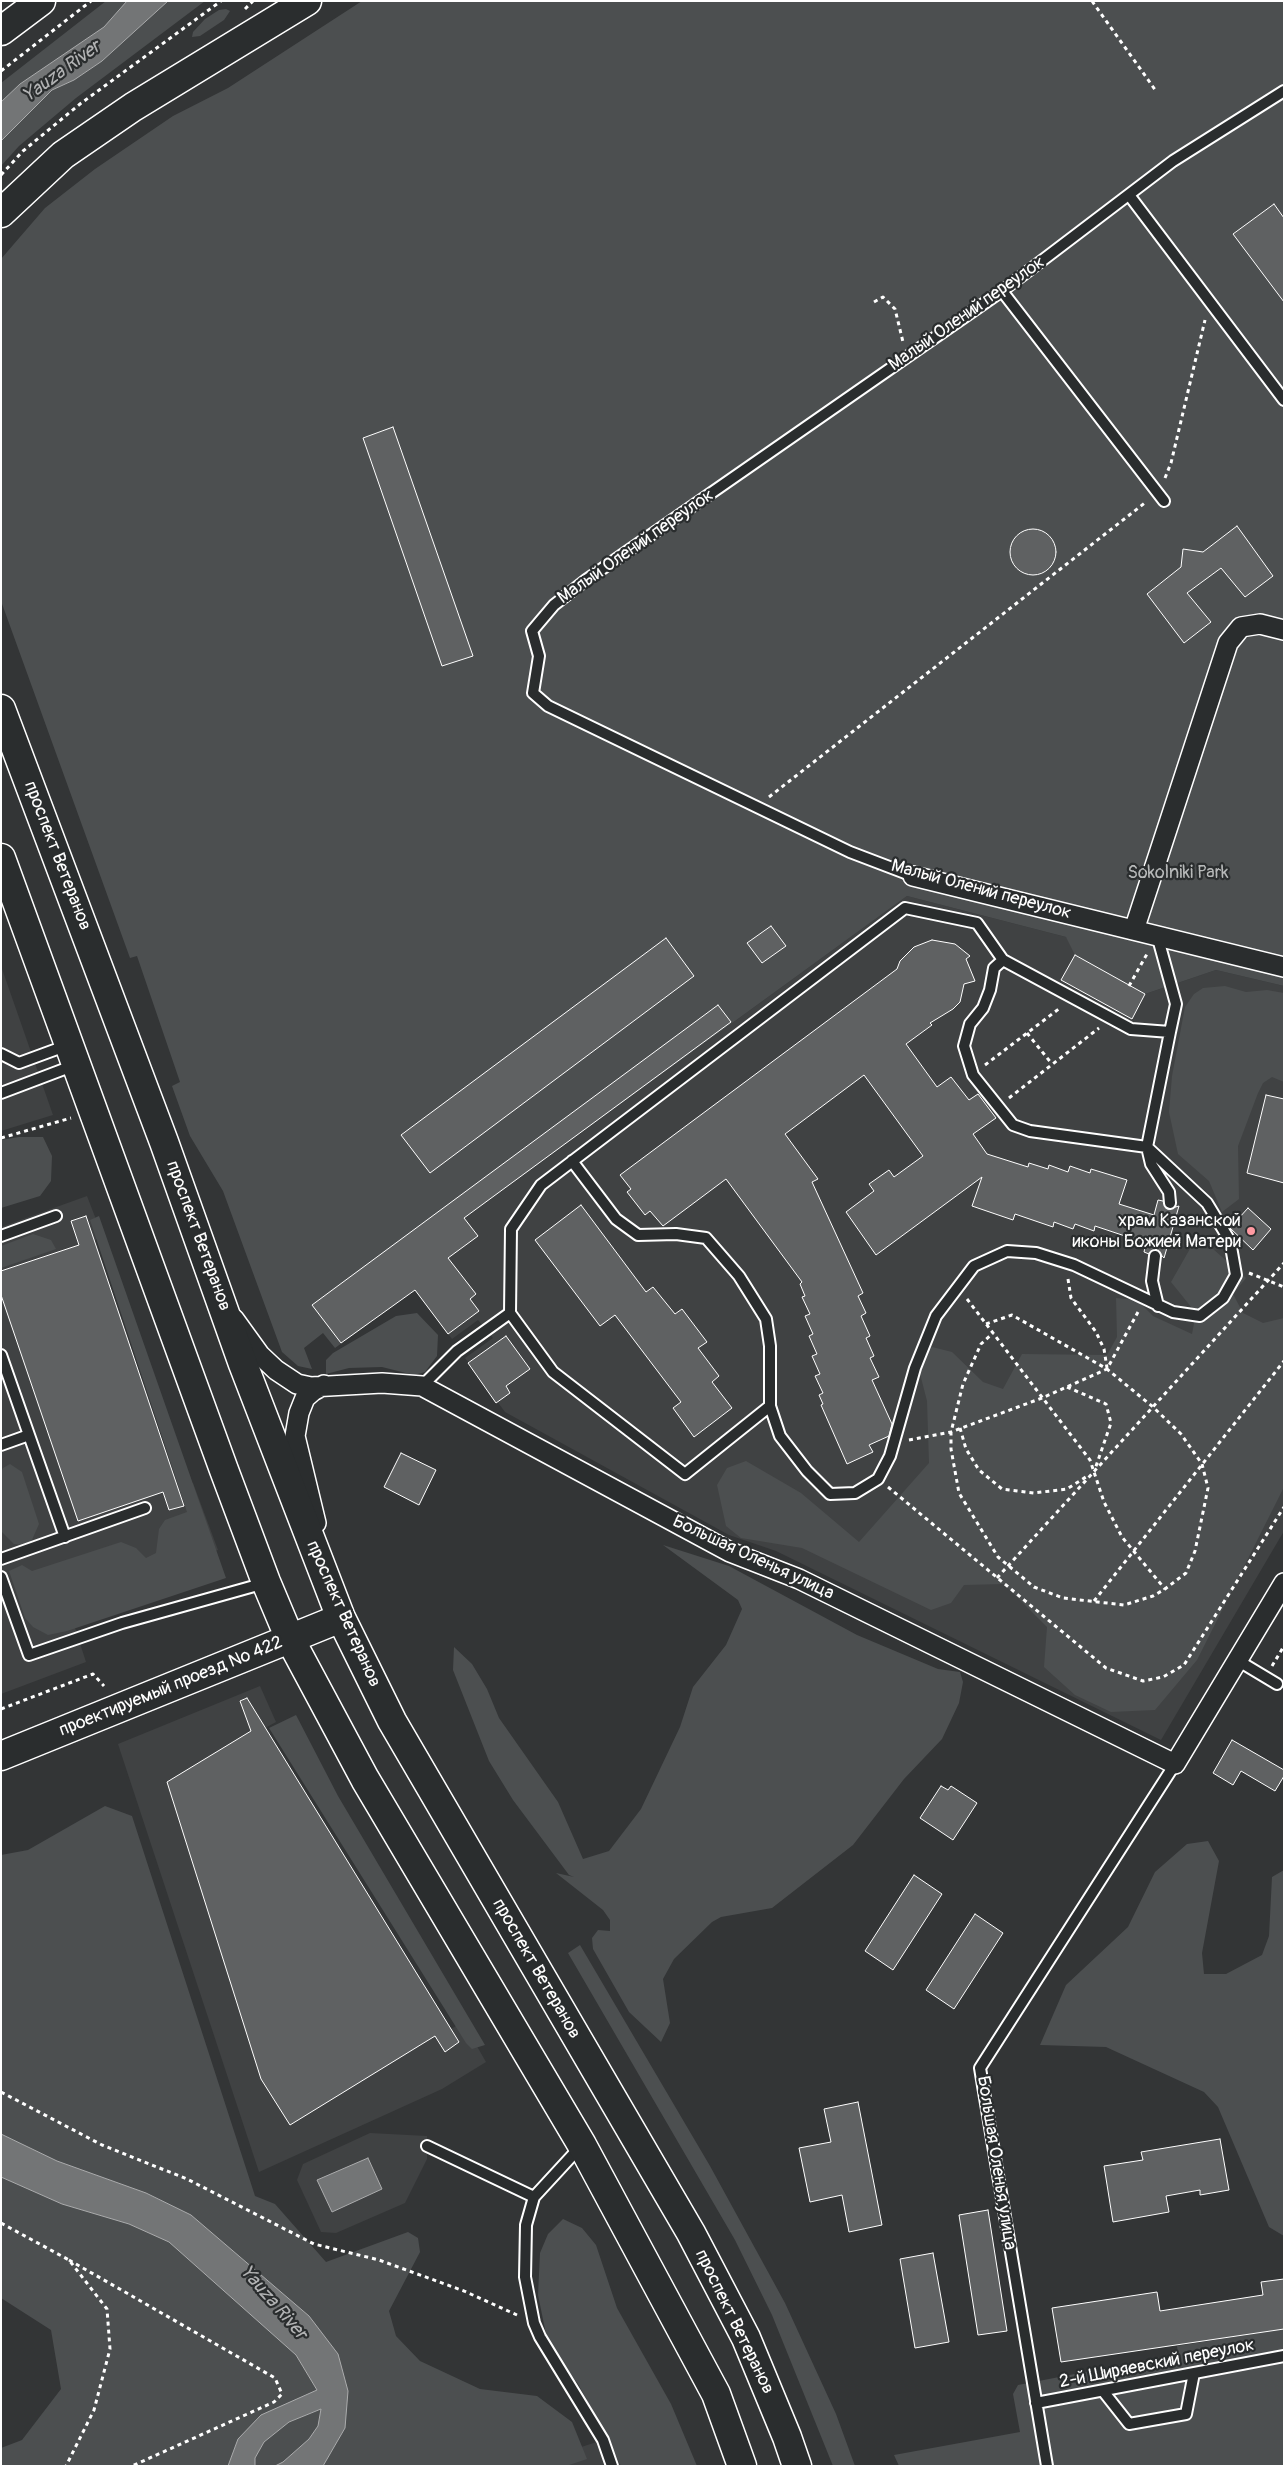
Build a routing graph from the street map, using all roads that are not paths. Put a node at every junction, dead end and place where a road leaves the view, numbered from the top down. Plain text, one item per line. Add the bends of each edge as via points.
1 (41, 1) edge
2 (307, 1) edge
3 (1, 31) edge
4 (1284, 91) edge
5 (1129, 195) junction
6 (1, 213) edge
7 (1002, 291) junction
8 (1284, 400) edge
9 (1161, 496) road end
10 (1284, 630) edge
11 (1, 710) edge
12 (1, 858) edge
13 (913, 876) joint
14 (1134, 930) junction
15 (1156, 935) junction
16 (1003, 960) junction
17 (1284, 967) edge
18 (1170, 1032) junction
19 (1, 1054) edge
20 (72, 1055) junction
21 (1, 1093) edge
22 (1147, 1147) junction
23 (572, 1161) junction
24 (1170, 1203) dead end
25 (56, 1216) dead end
26 (1, 1236) edge
27 (1154, 1256) dead end
28 (222, 1302) junction
29 (1158, 1306) junction
30 (510, 1313) junction
31 (1, 1355) edge
32 (325, 1385) junction
33 (422, 1386) junction
34 (770, 1406) junction
35 (29, 1435) junction
36 (1, 1444) edge
37 (145, 1508) dead end
38 (65, 1537) junction
39 (1, 1559) edge
40 (1, 1577) edge
41 (266, 1582) junction
42 (1284, 1583) edge
43 (338, 1610) junction
44 (290, 1639) junction
45 (1237, 1660) junction
46 (1277, 1684) dead end
47 (1, 1756) edge
48 (1175, 1764) junction
49 (582, 2145) junction
50 (427, 2146) dead end
51 (534, 2197) junction
52 (1284, 2356) edge
53 (1194, 2373) junction
54 (1103, 2390) junction
55 (1036, 2403) junction
56 (611, 2465) edge
57 (742, 2466) edge
58 (797, 2466) edge
59 (1047, 2466) edge

1 - 3 main road
2 - 6 main road via 133,107 63,155
4 - 5 lane, Малый Олений переулок via 1173,161
5 - 7 lane, Малый Олений переулок
5 - 8 lane
7 - 9 lane
7 - 13 lane, Малый Олений переулок via 586,580 554,605 532,631 539,656 532,693 548,706 850,852
10 - 14 street via 1260,624 1241,627 1228,643
11 - 28 main road, проспект Ветеранов
12 - 20 main road
13 - 14 street, Малый Олений переулок
14 - 15 street, Малый Олений переулок
15 - 17 street, Малый Олений переулок
15 - 18 lane via 1176,1004
16 - 18 lane via 1131,1029
16 - 22 lane via 994,968 987,999 970,1024 964,1046 973,1075 1013,1125 1030,1131
16 - 23 lane via 977,924 905,908
18 - 22 lane
19 - 20 lane via 20,1063
20 - 21 lane
20 - 41 main road
22 - 24 lane via 1151,1164 1169,1192
22 - 29 lane via 1207,1203 1230,1241 1236,1275 1223,1298 1200,1316 1172,1312
23 - 30 lane via 541,1185 511,1230
23 - 34 lane via 616,1219 638,1235 676,1234 706,1238 740,1276 766,1319 770,1346
25 - 26 lane
27 - 29 lane via 1152,1281
28 - 32 street, Большая Оленья улица via 260,1355 276,1370 297,1384
28 - 43 main road, проспект Ветеранов
29 - 34 lane via 1074,1264 1036,1253 1007,1251 974,1266 936,1316 915,1368 890,1456 878,1479 856,1493 830,1494 807,1471 780,1436
30 - 33 lane via 456,1351
30 - 34 lane via 553,1372 685,1474
31 - 35 lane
32 - 33 street, Большая Оленья улица via 382,1382
32 - 43 street via 305,1398 295,1436
33 - 48 street, Большая Оленья улица via 730,1552 799,1579
35 - 36 lane
35 - 38 lane
37 - 38 lane
38 - 39 lane
40 - 41 lane via 29,1655 122,1623
41 - 44 main road
42 - 45 street, Большая Оленья улица
43 - 44 main road, проектируемый проезд № 422
43 - 58 main road, проспект Ветеранов via 392,1721 691,2233 746,2338
44 - 47 main road, проектируемый проезд № 422
44 - 49 main road via 365,1779
45 - 46 lane
45 - 48 street, Большая Оленья улица
48 - 55 lane, Большая Оленья улица via 980,2068
49 - 51 lane
49 - 57 main road via 716,2394
50 - 51 lane
51 - 56 lane via 526,2225 525,2277 534,2323 603,2440
52 - 53 lane, 2-й Ширяевский переулок
53 - 54 lane, 2-й Ширяевский переулок
53 - 54 lane via 1186,2414 1129,2424
54 - 55 lane, 2-й Ширяевский переулок
55 - 59 lane, Большая Оленья улица

